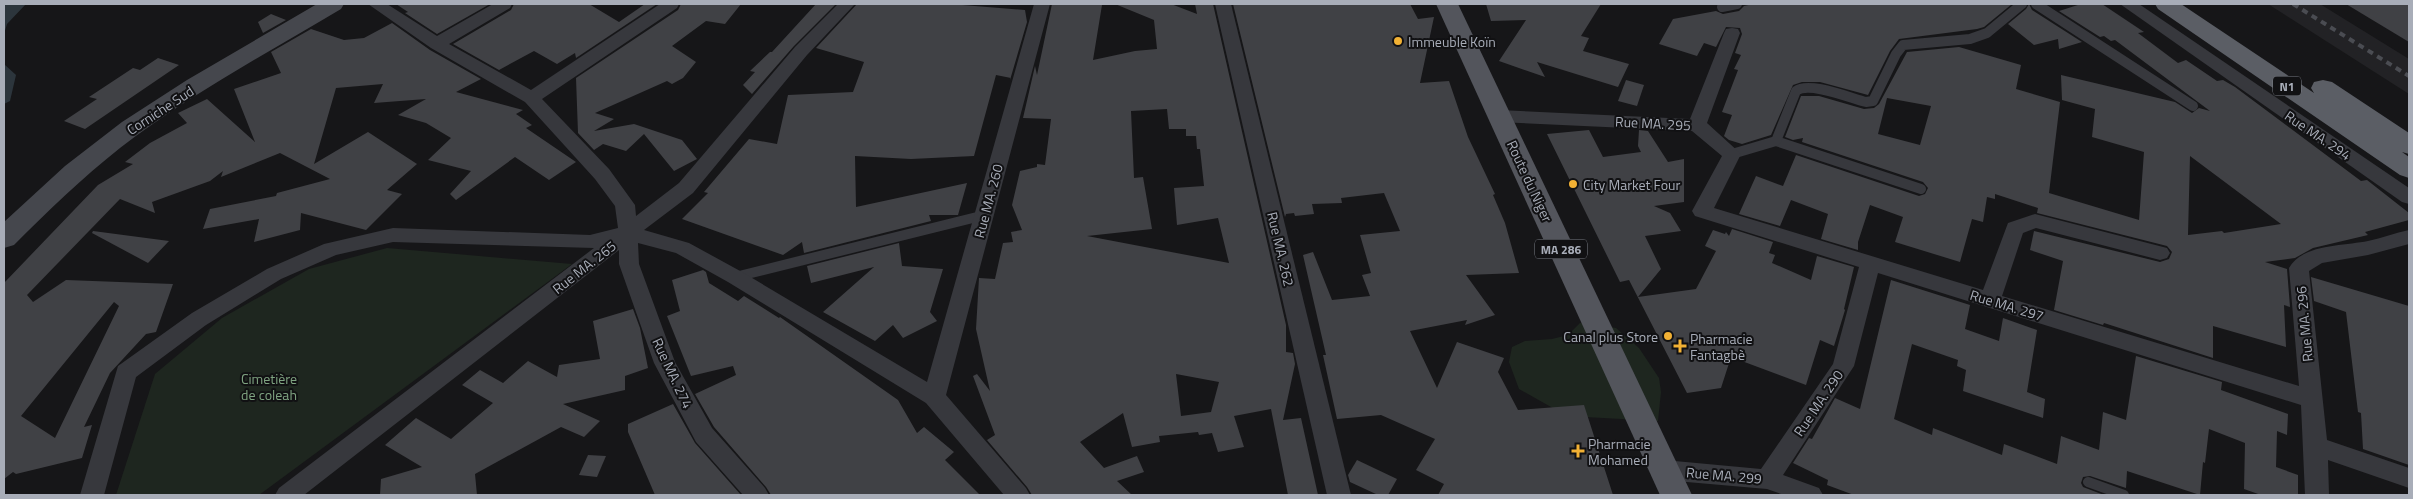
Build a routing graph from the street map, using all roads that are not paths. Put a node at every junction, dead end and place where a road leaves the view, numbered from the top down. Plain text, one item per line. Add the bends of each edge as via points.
1 (332, 4) edge
2 (376, 4) edge
3 (504, 4) edge
4 (671, 4) edge
5 (847, 4) edge
6 (1042, 4) edge
7 (1223, 4) edge
8 (1447, 4) edge
9 (1737, 4) edge
10 (2022, 4) edge
11 (2036, 4) edge
12 (2128, 4) edge
13 (2166, 4) edge
14 (2197, 4) edge
15 (1722, 7) dead end
16 (1732, 33) dead end
17 (437, 44) junction
18 (531, 98) junction
19 (2193, 106) dead end
20 (1499, 116) junction
21 (1696, 125) junction
22 (1776, 141) junction
23 (2409, 145) edge
24 (1732, 154) junction
25 (2409, 169) edge
26 (1921, 189) dead end
27 (2409, 197) edge
28 (985, 215) junction
29 (628, 233) junction
30 (2409, 237) edge
31 (4, 238) edge
32 (2160, 253) dead end
33 (1870, 263) junction
34 (735, 277) junction
35 (1990, 300) junction
36 (934, 397) junction
37 (2312, 399) junction
38 (2316, 446) junction
39 (1664, 470) junction
40 (2409, 478) edge
41 (1767, 479) junction
42 (2088, 482) dead end
43 (92, 495) edge
44 (287, 495) edge
45 (757, 495) edge
46 (1018, 495) edge
47 (1339, 495) edge
48 (1676, 495) edge
49 (1811, 495) edge
50 (2124, 495) edge
51 (2317, 495) edge

1 - 31 main road, Corniche Sud via 150,114 91,158
2 - 17 street, Rue MA. 274
3 - 17 street
4 - 18 street
5 - 29 street, Rue MA. 265 via 801,51 686,188
6 - 28 street, Rue MA. 260
7 - 47 street, Rue MA. 262
8 - 20 main road, Route du Niger / MA 286
9 - 15 lane
10 - 22 lane via 1994,28 1979,36 1903,45 1873,101 1801,87 1796,91
11 - 19 lane
12 - 27 street, Rue MA. 294
13 - 25 highway, N1
14 - 23 highway, N1
16 - 21 street
17 - 18 street, Rue MA. 274
18 - 29 street, Rue MA. 274 via 602,174 625,205
20 - 21 street, Rue MA. 295
20 - 39 main road, Route du Niger / MA 286
21 - 24 street, Rue MA. 295
22 - 24 lane
22 - 26 lane
24 - 33 street, Rue MA. 297 via 1702,211
28 - 34 lane
28 - 36 street, Rue MA. 260
29 - 34 street via 682,248
29 - 43 street via 590,242 393,235 331,249 274,274 199,319 126,372
29 - 44 street, Rue MA. 265
29 - 45 street, Rue MA. 274 via 629,264 665,363 704,435
30 - 37 street, Rue MA. 296 via 2317,257 2299,268
32 - 35 street via 2035,222 2022,224 2014,228
33 - 35 street, Rue MA. 297
33 - 41 street, Rue MA. 290 via 1843,366
34 - 36 street
35 - 37 street, Rue MA. 297
36 - 46 street
37 - 38 street, Rue MA. 296
38 - 40 street
38 - 51 street, Rue MA. 296
39 - 41 street, Rue MA. 299
39 - 48 main road, Route du Niger / MA 286
41 - 49 street, Rue MA. 299
42 - 50 lane

